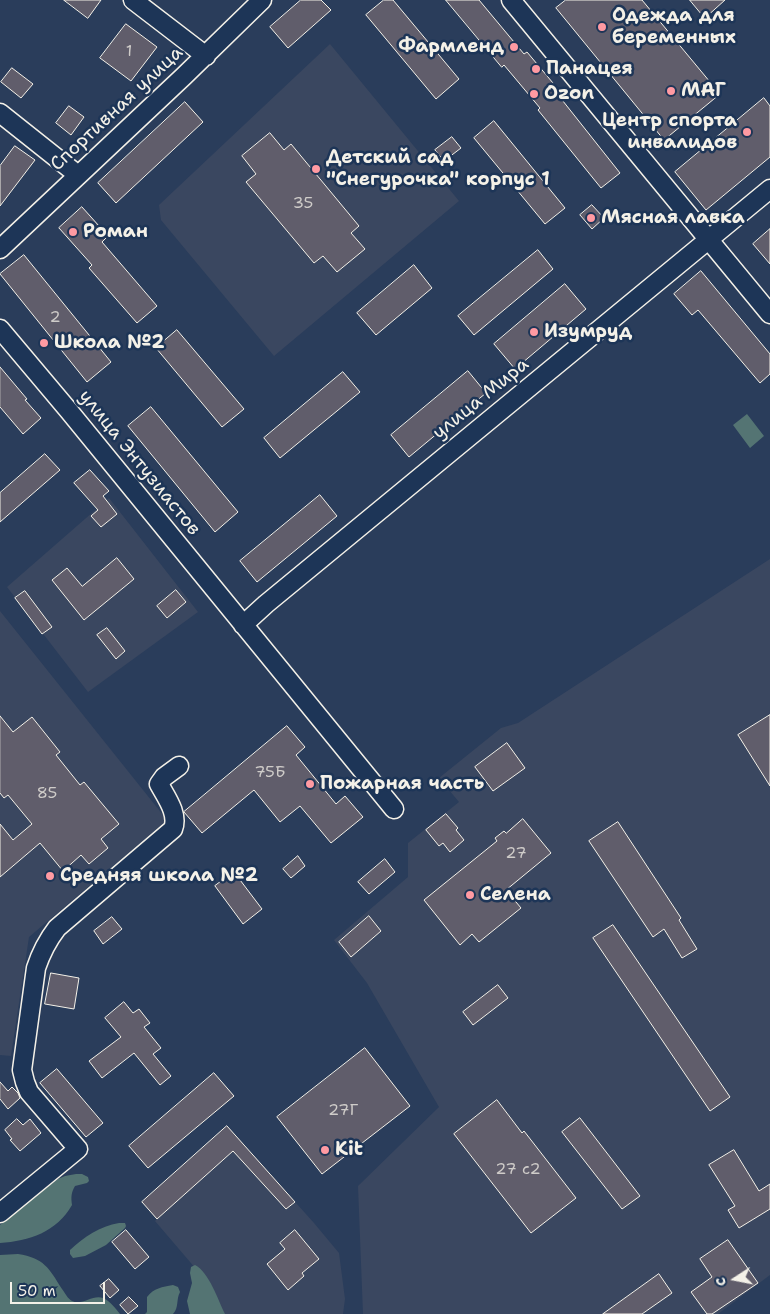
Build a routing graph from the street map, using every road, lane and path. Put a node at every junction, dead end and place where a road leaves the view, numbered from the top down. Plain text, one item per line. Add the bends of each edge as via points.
1 (133, 0) edge
2 (262, 0) edge
3 (511, 0) edge
4 (206, 56) junction
5 (0, 113) edge
6 (78, 175) junction
7 (770, 189) edge
8 (710, 239) junction
9 (0, 249) edge
10 (770, 314) edge
11 (0, 328) edge
12 (243, 626) junction
13 (178, 766) dead end
14 (394, 809) dead end
15 (0, 1213) edge

1 - 4 street
2 - 4 street, Спортивная улица
3 - 8 street
4 - 6 street, Спортивная улица
5 - 6 street
6 - 9 street, Спортивная улица
7 - 8 street, улица Мира
8 - 10 street
8 - 12 street, улица Мира
11 - 12 street, улица Энтузиастов
12 - 14 street, улица Энтузиастов
13 - 15 street via 159,784 174,814 173,829 57,928 41,952 22,1070 24,1082 78,1149

